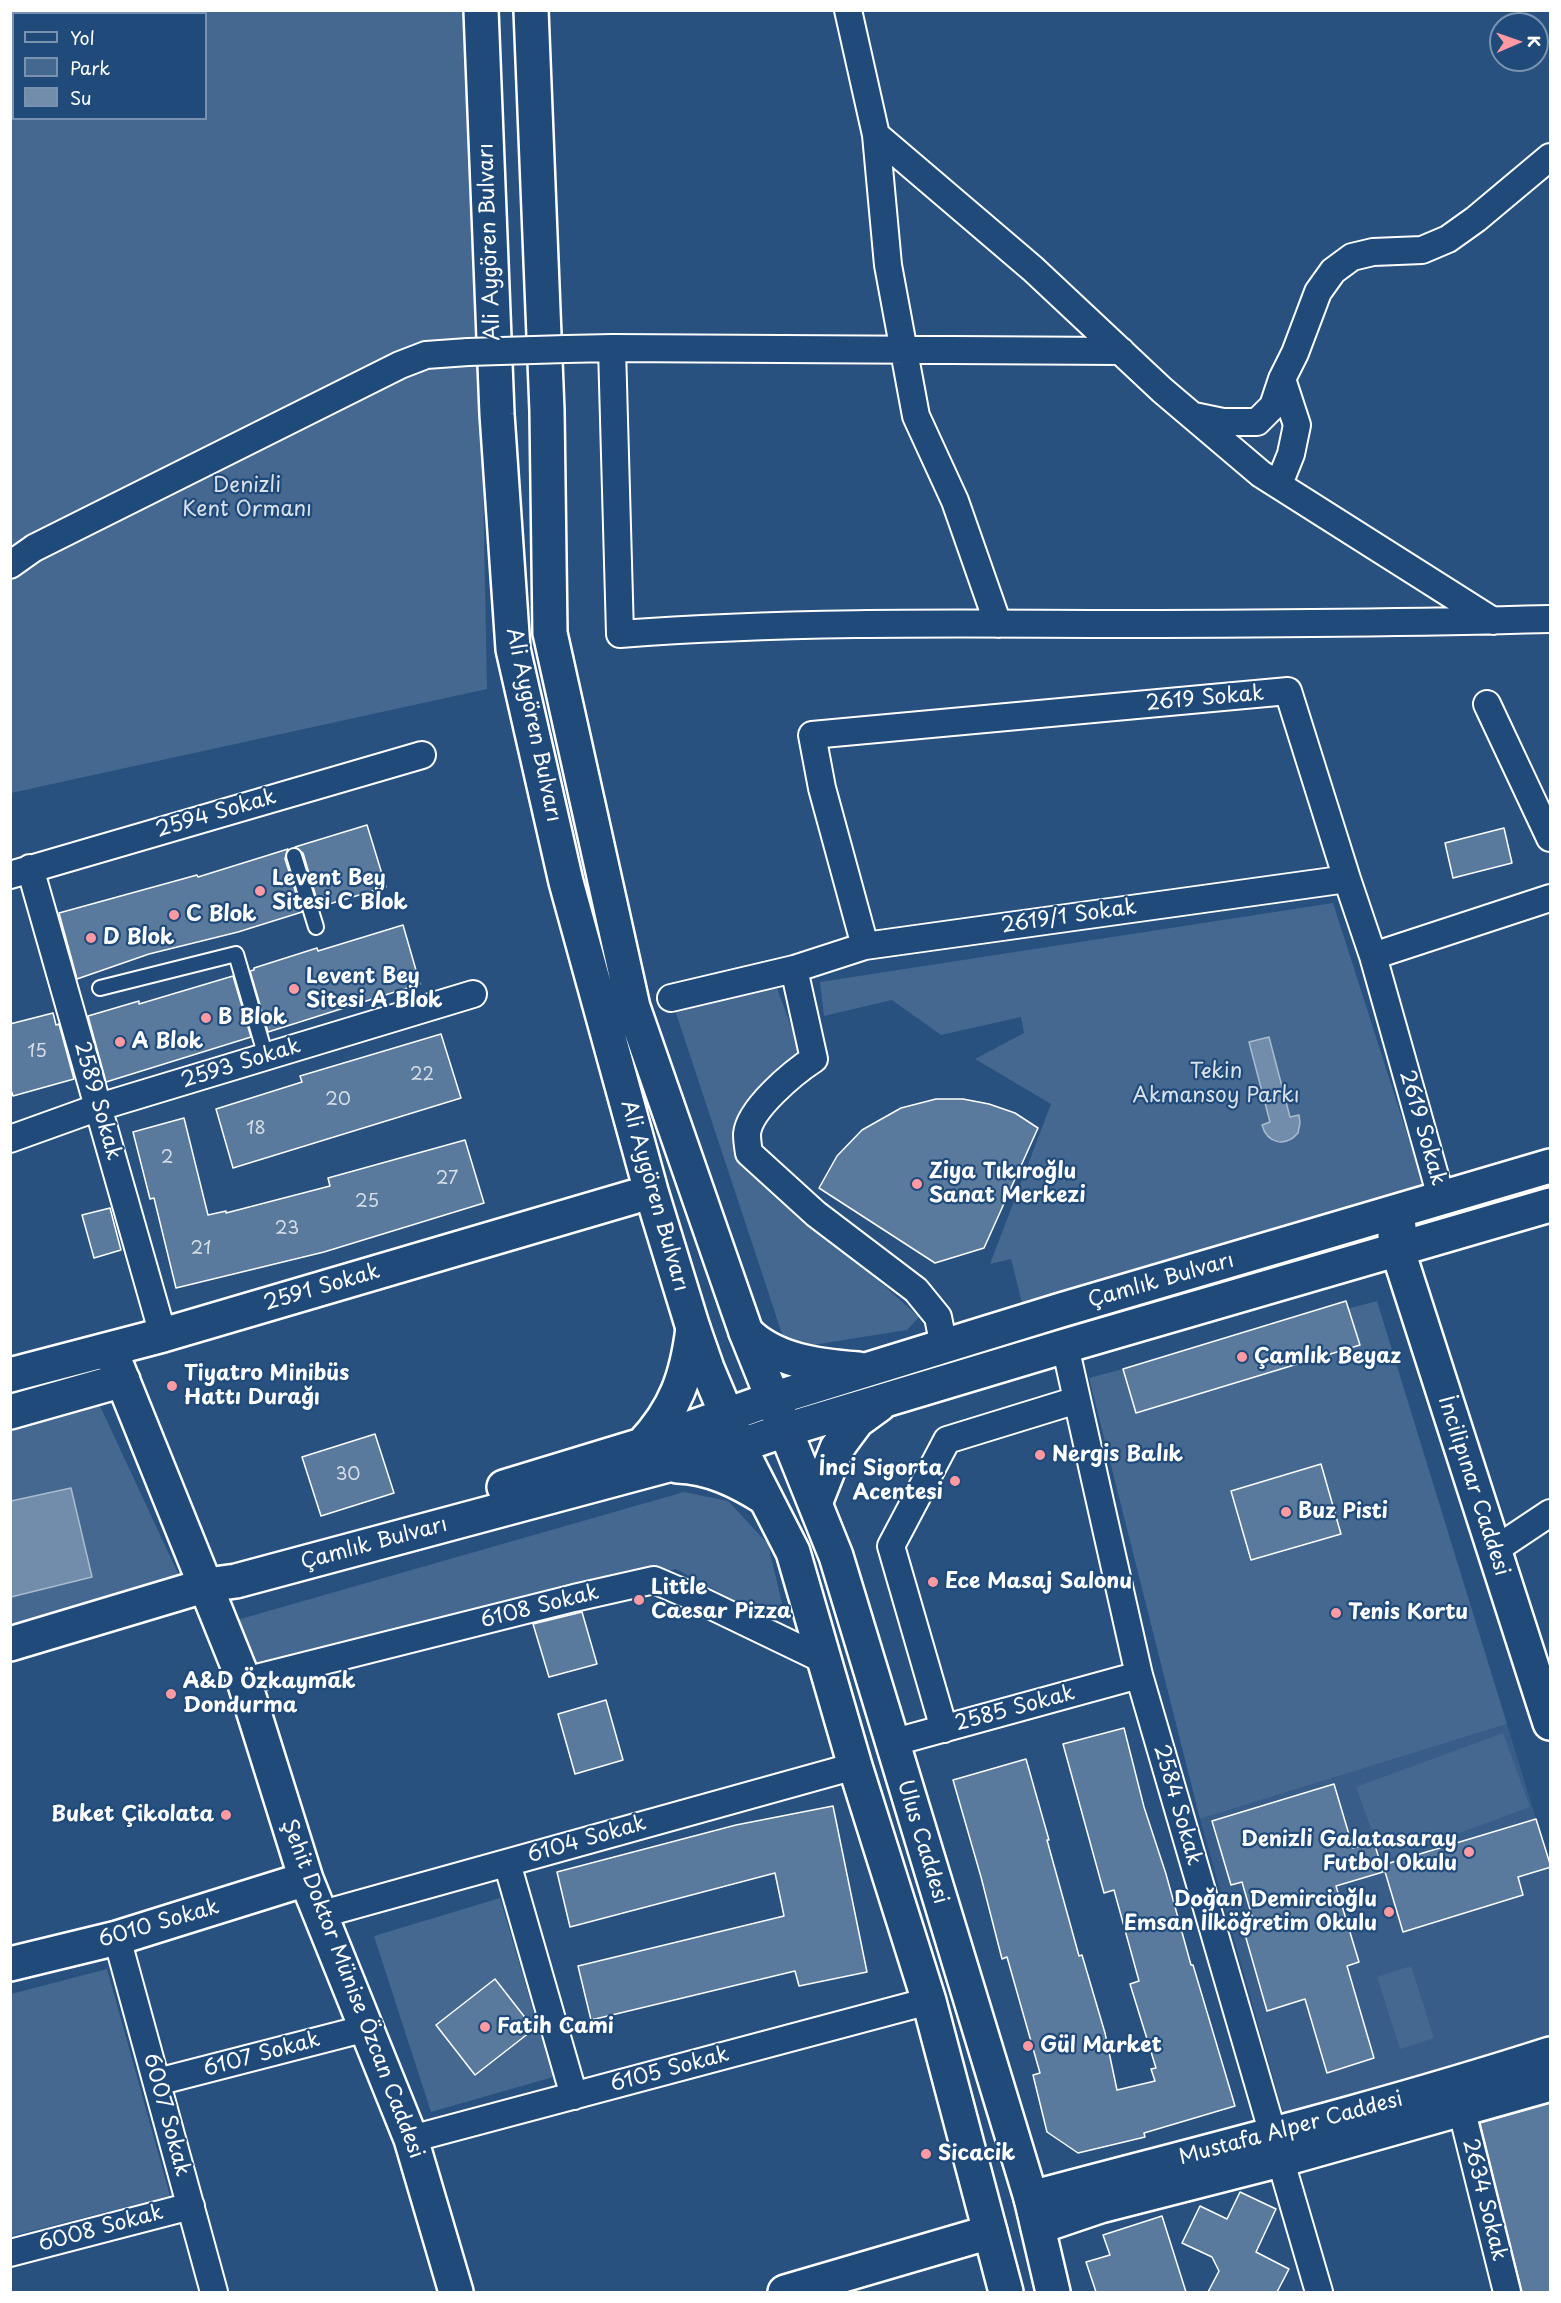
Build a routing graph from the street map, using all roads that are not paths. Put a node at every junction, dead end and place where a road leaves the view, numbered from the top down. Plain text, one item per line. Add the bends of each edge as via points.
1 (481, 10) edge
2 (531, 10) edge
3 (848, 10) edge
4 (876, 135) junction
5 (1551, 157) edge
6 (612, 348) junction
7 (904, 350) junction
8 (1121, 351) junction
9 (1282, 379) junction
10 (1194, 416) junction
11 (1279, 484) junction
12 (10, 565) edge
13 (1551, 619) edge
14 (1493, 621) junction
15 (998, 624) junction
16 (1487, 704) dead end
17 (422, 756) dead end
18 (1551, 838) edge
19 (294, 856) dead end
20 (20, 871) edge
21 (1347, 879) junction
22 (1551, 898) edge
23 (316, 927) dead end
24 (865, 946) junction
25 (1373, 956) junction
26 (794, 969) junction
27 (100, 988) dead end
28 (474, 994) dead end
29 (671, 998) dead end
30 (266, 1057) junction
31 (99, 1107) junction
32 (10, 1139) edge
33 (1551, 1166) edge
34 (633, 1197) dead end
35 (1441, 1197) junction
36 (1551, 1205) edge
37 (1410, 1245) junction
38 (693, 1328) junction
39 (746, 1332) junction
40 (163, 1335) junction
41 (1065, 1346) junction
42 (944, 1347) junction
43 (110, 1348) junction
44 (872, 1369) junction
45 (10, 1375) edge
46 (123, 1380) junction
47 (772, 1399) junction
48 (886, 1399) junction
49 (1077, 1400) junction
50 (10, 1412) edge
51 (727, 1415) junction
52 (785, 1430) junction
53 (739, 1446) junction
54 (653, 1455) junction
55 (765, 1498) junction
56 (816, 1501) junction
57 (1551, 1513) edge
58 (1493, 1551) junction
59 (207, 1585) junction
60 (10, 1644) edge
61 (824, 1660) junction
62 (1139, 1675) junction
63 (244, 1681) junction
64 (1551, 1723) edge
65 (944, 1729) junction
66 (891, 1743) junction
67 (855, 1766) junction
68 (507, 1863) junction
69 (306, 1879) junction
70 (319, 1915) junction
71 (117, 1938) junction
72 (10, 1964) edge
73 (929, 2001) junction
74 (367, 2028) junction
75 (1551, 2054) edge
76 (157, 2082) junction
77 (1551, 2084) edge
78 (574, 2096) junction
79 (1478, 2108) junction
80 (411, 2139) junction
81 (1276, 2148) junction
82 (191, 2206) junction
83 (1034, 2213) junction
84 (990, 2232) junction
85 (10, 2253) edge
86 (214, 2292) edge
87 (456, 2292) edge
88 (785, 2292) edge
89 (1006, 2292) edge
90 (1053, 2292) edge
91 (1318, 2292) edge
92 (1508, 2292) edge

1 - 38 main road, Ali Aygören Bulvarı via 497,414 513,649 566,882
2 - 39 main road, Ali Aygören Bulvarı via 547,411 550,633 633,1007
3 - 4 street
4 - 7 street via 888,265
4 - 8 street via 1033,268
5 - 9 street via 1448,239 1422,250 1352,257 1333,271 1318,292
6 - 7 street
6 - 12 street, bridge via 468,352 426,356 400,365 34,548
6 - 15 street via 620,634 711,627
7 - 8 street
7 - 15 street via 916,416 955,501
8 - 10 street
9 - 10 street via 1273,406 1257,422 1223,422
9 - 11 street via 1297,425
10 - 11 street via 1261,474
11 - 14 street
13 - 14 street
14 - 15 street
16 - 18 street
17 - 20 street, 2594 Sokak
19 - 23 lane
20 - 31 street, 2589 Sokak
21 - 24 street, 2619/1 Sokak
21 - 24 street, 2619 Sokak via 1288,691 812,735 822,788
21 - 25 street, 2619 Sokak
22 - 25 street
24 - 26 street, 2619/1 Sokak
25 - 35 street, 2619 Sokak
26 - 29 street, 2619/1 Sokak
26 - 42 street via 814,1059 762,1104 747,1132 749,1153 816,1214 916,1290 938,1317
27 - 30 lane via 236,954
28 - 30 street, 2593 Sokak
30 - 31 street, 2593 Sokak
31 - 32 street, 2593 Sokak
31 - 40 street, 2589 Sokak
33 - 35 main road, Çamlık Bulvarı
34 - 40 main road, 2591 Sokak
35 - 37 main road via 1400,1224 1395,1234
35 - 42 main road, Çamlık Bulvarı
36 - 37 main road
37 - 41 main road, Çamlık Bulvarı
37 - 58 main road, İncilipınar Caddesi via 1407,1280
38 - 51 main road, Ali Aygören Bulvarı
38 - 54 main road via 680,1391 654,1432
39 - 44 main road via 768,1351 836,1367
39 - 47 main road, Ali Aygören Bulvarı
40 - 43 main road, 2591 Sokak
41 - 48 main road, Çamlık Bulvarı
41 - 49 street, 2584 Sokak
42 - 44 main road, Çamlık Bulvarı
43 - 45 main road, 2591 Sokak
43 - 46 main road, Şehit Doktor Münise Özcan Caddesi
44 - 47 main road, Çamlık Bulvarı
46 - 50 main road
46 - 59 main road, Şehit Doktor Münise Özcan Caddesi
47 - 51 main road, Çamlık Bulvarı
47 - 52 main road, Ulus Caddesi
48 - 52 main road, Çamlık Bulvarı
48 - 56 main road via 857,1421 837,1448
49 - 62 street, 2584 Sokak
49 - 65 street via 947,1440 891,1546
51 - 53 main road, Ulus Caddesi
51 - 54 main road, Çamlık Bulvarı
52 - 53 main road, Çamlık Bulvarı
52 - 56 main road, Ulus Caddesi
53 - 54 main road, Çamlık Bulvarı
53 - 55 main road, Ulus Caddesi
54 - 55 main road via 714,1472
54 - 59 main road, Çamlık Bulvarı via 236,1581
55 - 61 main road, Ulus Caddesi via 793,1552
56 - 66 main road, Ulus Caddesi
57 - 58 street
58 - 64 main road, İncilipınar Caddesi
59 - 60 main road, Çamlık Bulvarı
59 - 63 main road, Şehit Doktor Münise Özcan Caddesi
61 - 63 street, 6108 Sokak via 654,1580
61 - 67 main road, Ulus Caddesi
62 - 65 street, 2585 Sokak
62 - 81 street, 2584 Sokak
63 - 69 main road, Şehit Doktor Münise Özcan Caddesi
65 - 66 street, 2585 Sokak
66 - 83 main road, Ulus Caddesi
67 - 68 street, 6104 Sokak
67 - 73 main road, Ulus Caddesi
68 - 70 street, 6104 Sokak
68 - 78 street
69 - 70 main road, Şehit Doktor Münise Özcan Caddesi
69 - 71 main road, 6010 Sokak
70 - 74 main road, Şehit Doktor Münise Özcan Caddesi
71 - 72 main road, 6010 Sokak
71 - 76 street, 6007 Sokak
73 - 78 street, 6105 Sokak
73 - 84 main road, Ulus Caddesi
74 - 76 street, 6107 Sokak
74 - 80 main road, Şehit Doktor Münise Özcan Caddesi
75 - 81 main road, Mustafa Alper Caddesi
76 - 82 street, 6007 Sokak
77 - 79 main road, Mustafa Alper Caddesi
78 - 80 street, 6105 Sokak
79 - 81 main road, Mustafa Alper Caddesi
79 - 92 street, 2634 Sokak
80 - 87 main road, Şehit Doktor Münise Özcan Caddesi
81 - 83 main road, Mustafa Alper Caddesi
81 - 91 street, 2584 Sokak
82 - 85 street, 6008 Sokak
82 - 86 street, 6007 Sokak
83 - 90 main road, Ulus Caddesi
84 - 88 main road
84 - 89 main road, Ulus Caddesi

